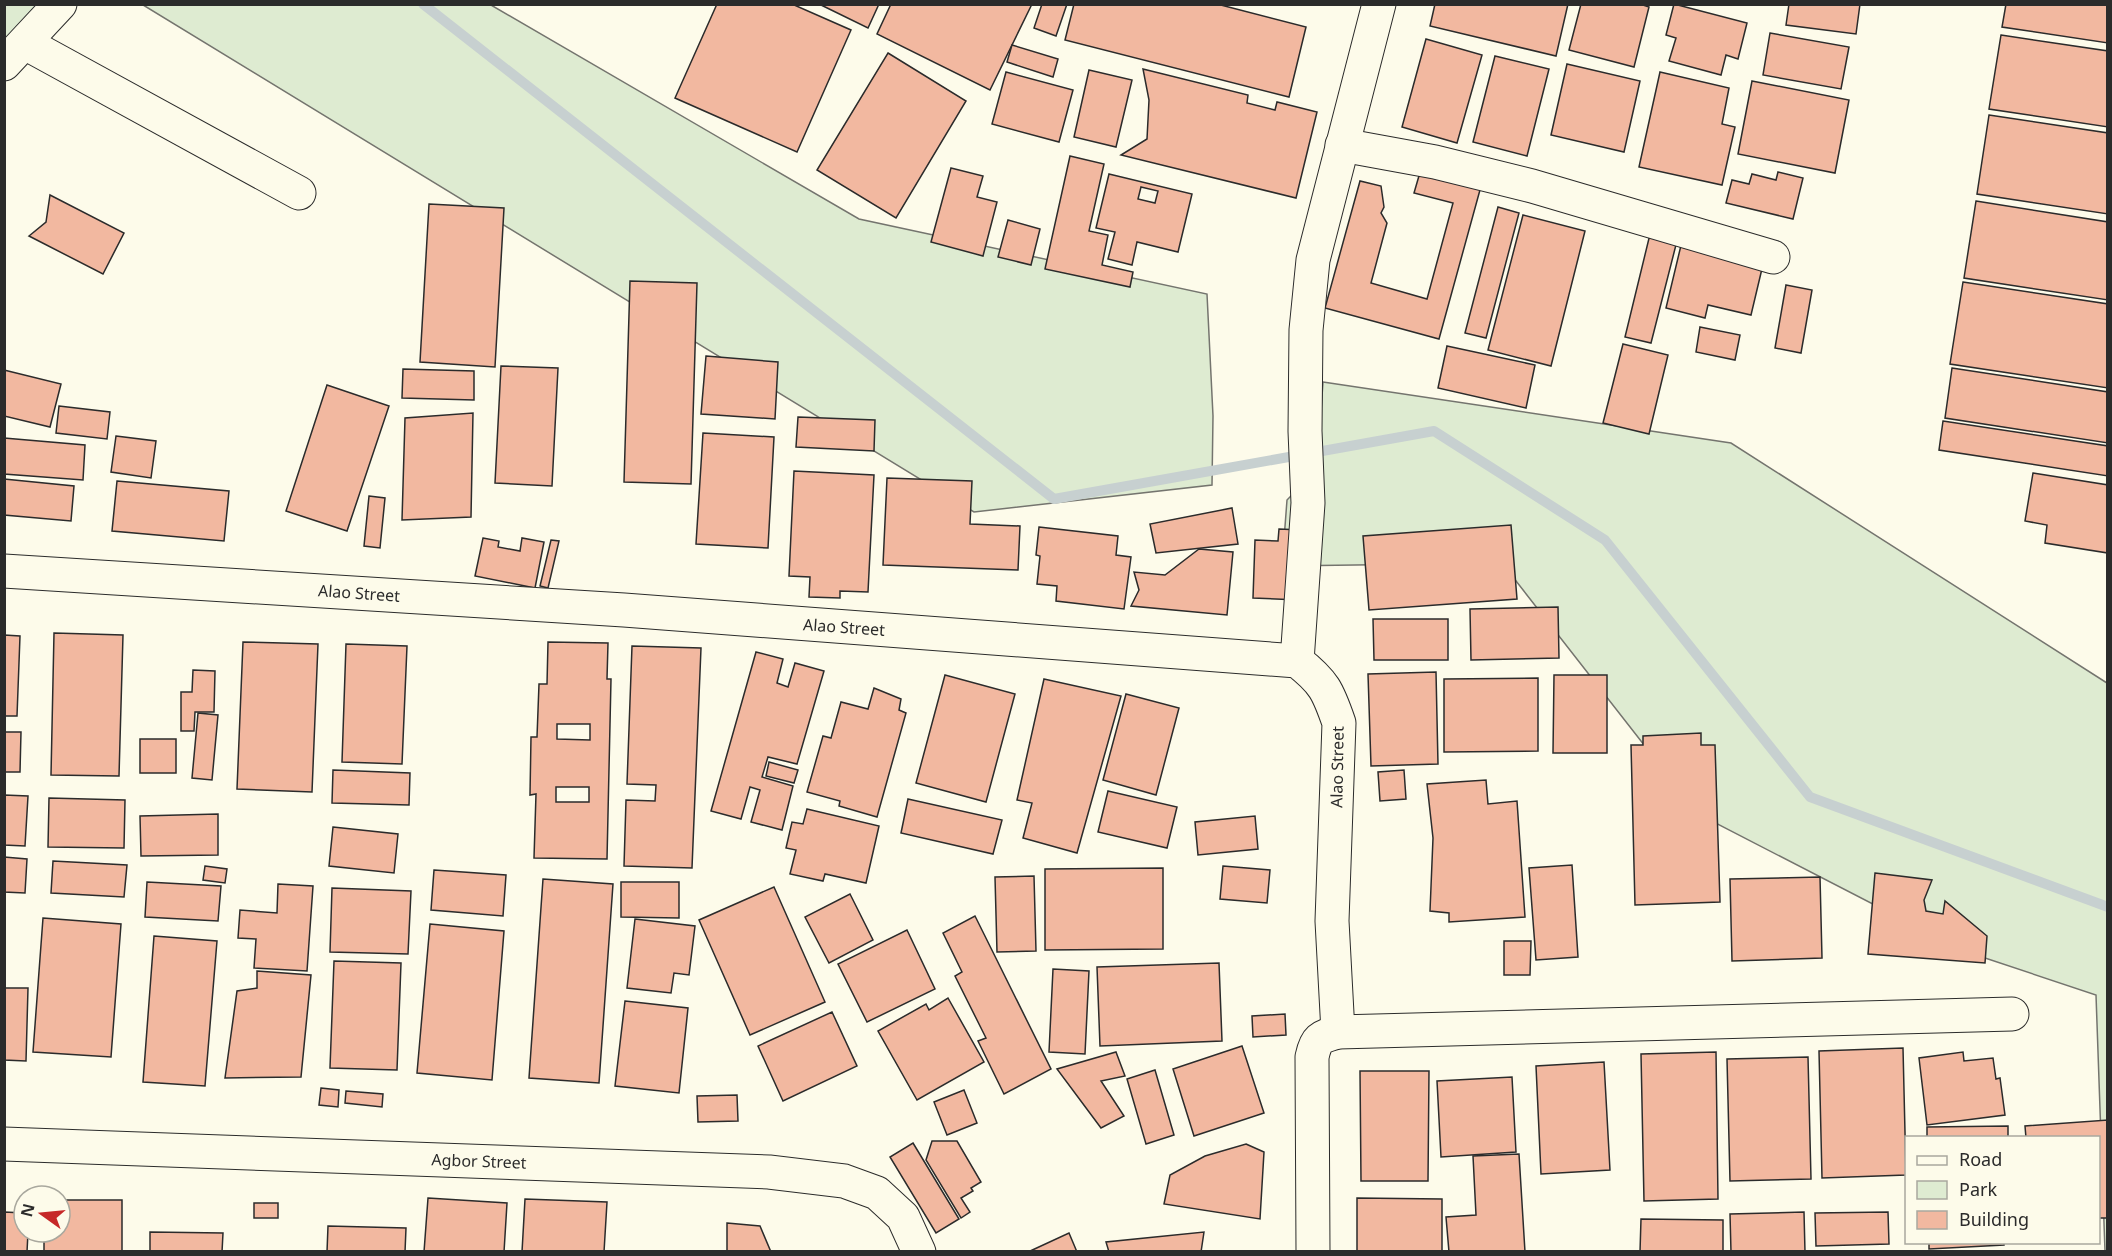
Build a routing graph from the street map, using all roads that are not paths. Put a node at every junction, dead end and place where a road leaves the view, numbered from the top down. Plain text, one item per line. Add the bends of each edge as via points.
1 (60, 4) edge
2 (1379, 4) edge
3 (15, 54) edge
4 (1341, 145) junction
5 (299, 193) dead end
6 (1773, 257) dead end
7 (4, 571) edge
8 (1297, 661) junction
9 (2012, 1014) dead end
10 (1338, 1032) junction
11 (4, 1143) edge
12 (919, 1251) edge
13 (1313, 1251) edge

1 - 3 street
2 - 4 street
3 - 5 street
4 - 6 street via 1435,162 1532,186
4 - 8 street via 1312,260 1306,330 1308,503
7 - 8 street, Alao Street via 624,610
8 - 10 street, Alao Street via 1317,677 1331,698 1340,723 1332,921
9 - 10 street
10 - 13 street via 1320,1037 1312,1057
11 - 12 street, Agbor Street via 769,1172 844,1181 877,1193 903,1217

